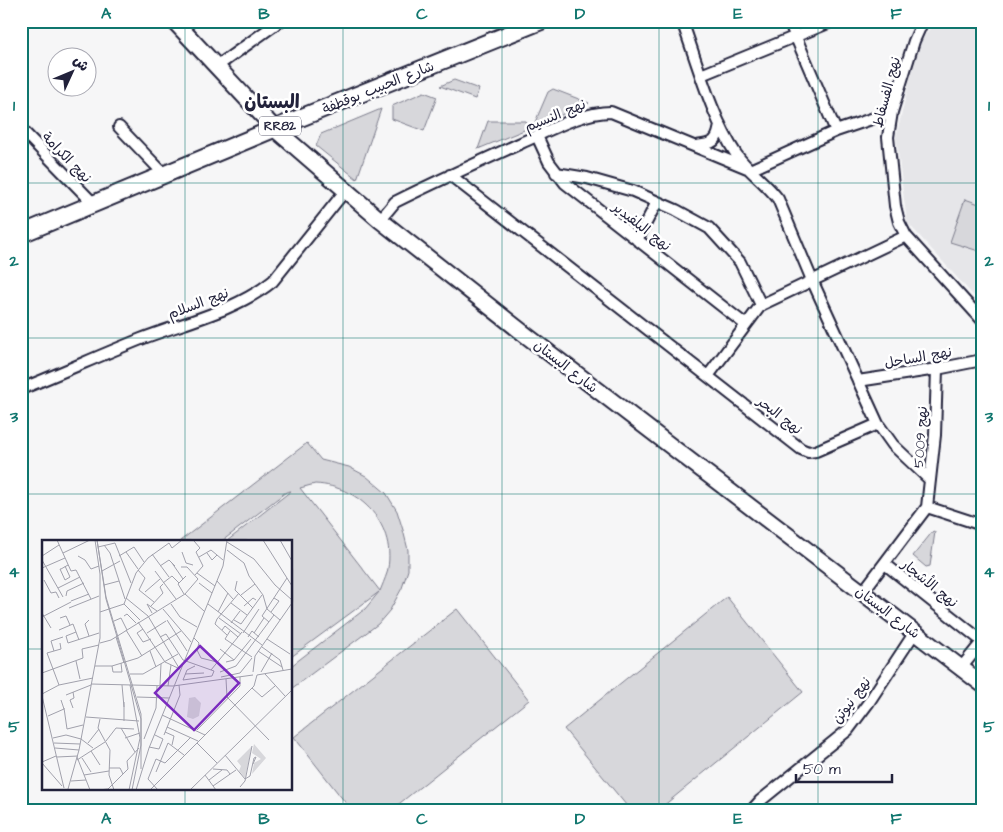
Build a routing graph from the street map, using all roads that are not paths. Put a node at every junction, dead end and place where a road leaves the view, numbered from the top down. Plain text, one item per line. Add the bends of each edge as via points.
1 (174, 21) edge
2 (280, 21) edge
3 (682, 21) edge
4 (790, 21) edge
5 (833, 21) edge
6 (923, 21) edge
7 (532, 23) edge
8 (796, 37) junction
9 (216, 67) junction
10 (701, 75) junction
11 (892, 112) junction
12 (720, 123) junction
13 (119, 127) dead end
14 (275, 128) junction
15 (21, 129) edge
16 (836, 131) junction
17 (537, 136) junction
18 (696, 146) junction
19 (750, 170) junction
20 (556, 173) junction
21 (164, 174) junction
22 (450, 175) junction
23 (346, 191) junction
24 (657, 202) junction
25 (94, 204) junction
26 (380, 220) junction
27 (21, 234) edge
28 (906, 236) junction
29 (638, 240) junction
30 (812, 280) junction
31 (761, 305) junction
32 (982, 320) edge
33 (746, 325) junction
34 (982, 360) edge
35 (937, 369) junction
36 (708, 376) junction
37 (858, 381) junction
38 (21, 389) edge
39 (878, 424) junction
40 (930, 480) junction
41 (927, 507) junction
42 (982, 525) edge
43 (885, 564) junction
44 (862, 593) junction
45 (915, 632) junction
46 (982, 642) edge
47 (961, 668) junction
48 (982, 684) edge
49 (751, 811) edge

1 - 9 main road, شارع البستان
2 - 9 street
3 - 10 street
4 - 8 street
5 - 8 street
6 - 11 street, نهج الفسفاط
7 - 14 main road, شارع الحبيب بوقطفة / RR82
8 - 10 street
8 - 16 street
9 - 14 main road, شارع البستان
10 - 12 street
11 - 16 street
11 - 28 street, نهج الفسفاط via 888,137 892,182 899,222
12 - 18 street via 719,135 714,141
12 - 19 street via 737,156
13 - 21 street
14 - 21 main road, شارع الحبيب بوقطفة / RR82
14 - 23 main road, شارع البستان
15 - 25 street, نهج الكرامة
16 - 19 street
17 - 18 street, نهج النسيم via 590,114 612,112
17 - 20 street, نهج البلفيدير
17 - 22 street, نهج النسيم
18 - 19 street, نهج النسيم
19 - 30 street via 778,200
20 - 24 street via 633,191
20 - 29 street, نهج البلفيدير
21 - 25 main road, شارع الحبيب بوقطفة / RR82
22 - 26 street, نهج النسيم via 396,202
22 - 36 street, نهج البحر
23 - 26 main road, شارع البستان
23 - 38 street, نهج السلام via 262,291
24 - 29 street
24 - 31 street via 709,228 740,262
25 - 27 main road, شارع الحبيب بوقطفة / RR82
26 - 44 main road, شارع البستان
28 - 30 street
28 - 32 street, نهج الفسفاط
29 - 33 street, نهج البلفيدير
30 - 31 street
30 - 37 street
31 - 33 street
33 - 36 street
34 - 35 street, نهج الساحل
35 - 37 street, نهج الساحل
35 - 40 street, نهج 5009
36 - 39 street, نهج البحر via 808,452
37 - 39 street
39 - 40 street via 892,445
40 - 41 street, نهج 5009
41 - 42 street
41 - 43 street
43 - 44 street
43 - 46 street, نهج الأشجار
44 - 45 main road, شارع البستان
45 - 47 main road, شارع البستان
45 - 49 street, نهج نيوتن via 848,730
46 - 47 street
47 - 48 main road, شارع البستان

